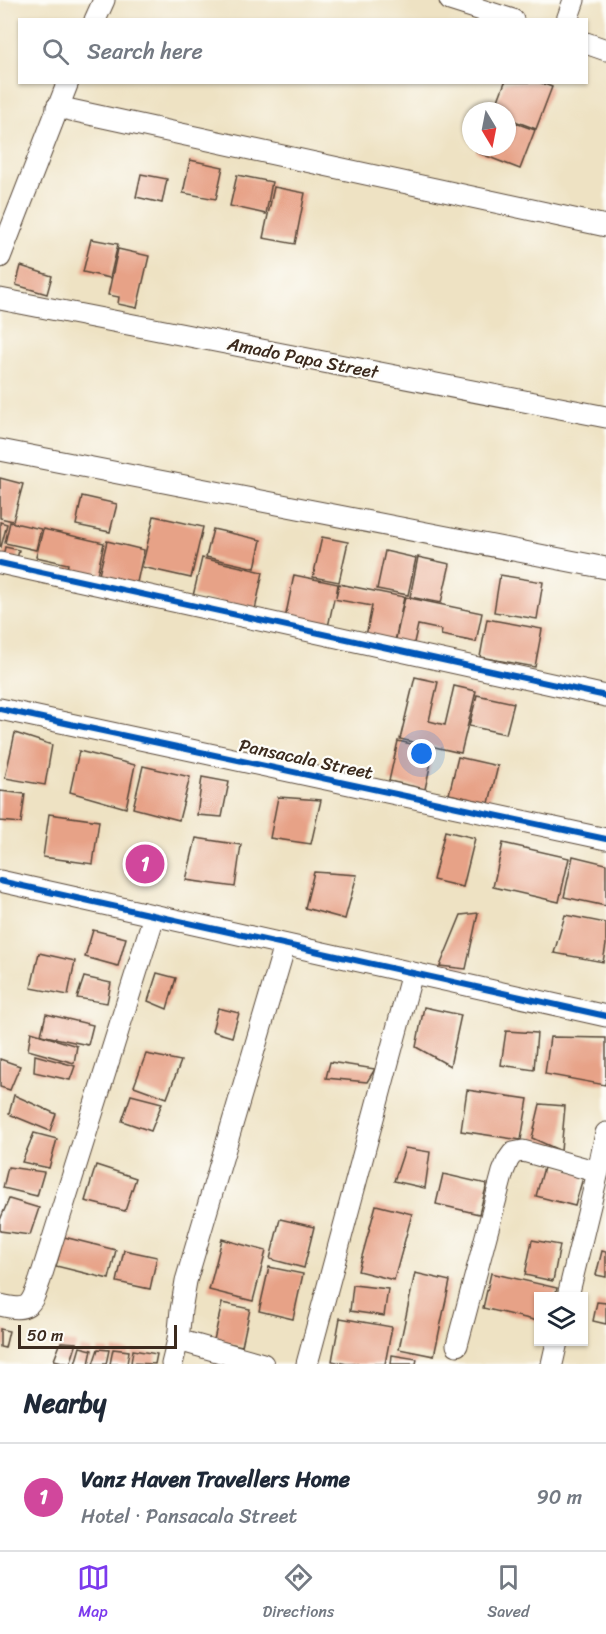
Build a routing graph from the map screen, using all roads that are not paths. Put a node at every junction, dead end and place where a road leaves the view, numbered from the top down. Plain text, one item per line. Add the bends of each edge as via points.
1 (104, 0) edge
2 (450, 0) edge
3 (574, 0) edge
4 (96, 18) edge
5 (507, 18) edge
6 (568, 18) edge
7 (588, 44) edge
8 (606, 50) edge
9 (67, 84) edge
10 (57, 107) junction
11 (606, 226) edge
12 (0, 257) edge
13 (0, 298) edge
14 (606, 417) edge
15 (0, 450) edge
16 (0, 563) edge
17 (606, 568) edge
18 (606, 696) edge
19 (0, 709) edge
20 (606, 839) edge
21 (0, 881) edge
22 (154, 916) junction
23 (285, 945) junction
24 (412, 973) junction
25 (606, 1016) edge
26 (606, 1133) edge
27 (598, 1172) junction
28 (569, 1292) edge
29 (0, 1305) edge
30 (178, 1340) junction
31 (458, 1345) dead end
32 (556, 1346) edge
33 (172, 1364) edge
34 (262, 1364) edge
35 (307, 1364) edge
36 (552, 1364) edge

1 - 4 street
2 - 5 street
3 - 6 street
7 - 8 street
9 - 10 street
10 - 11 street
10 - 12 street
13 - 14 street, Amado Papa Street
15 - 17 street
16 - 18 street
19 - 20 street, Pansacala Street
21 - 22 street
22 - 23 street
22 - 29 street via 33,1301 24,1307
23 - 24 street
23 - 30 street via 186,1281
24 - 25 street
24 - 35 street
26 - 27 street
27 - 28 street
27 - 31 street via 523,1151 508,1160
30 - 33 street
30 - 34 street
32 - 36 street

